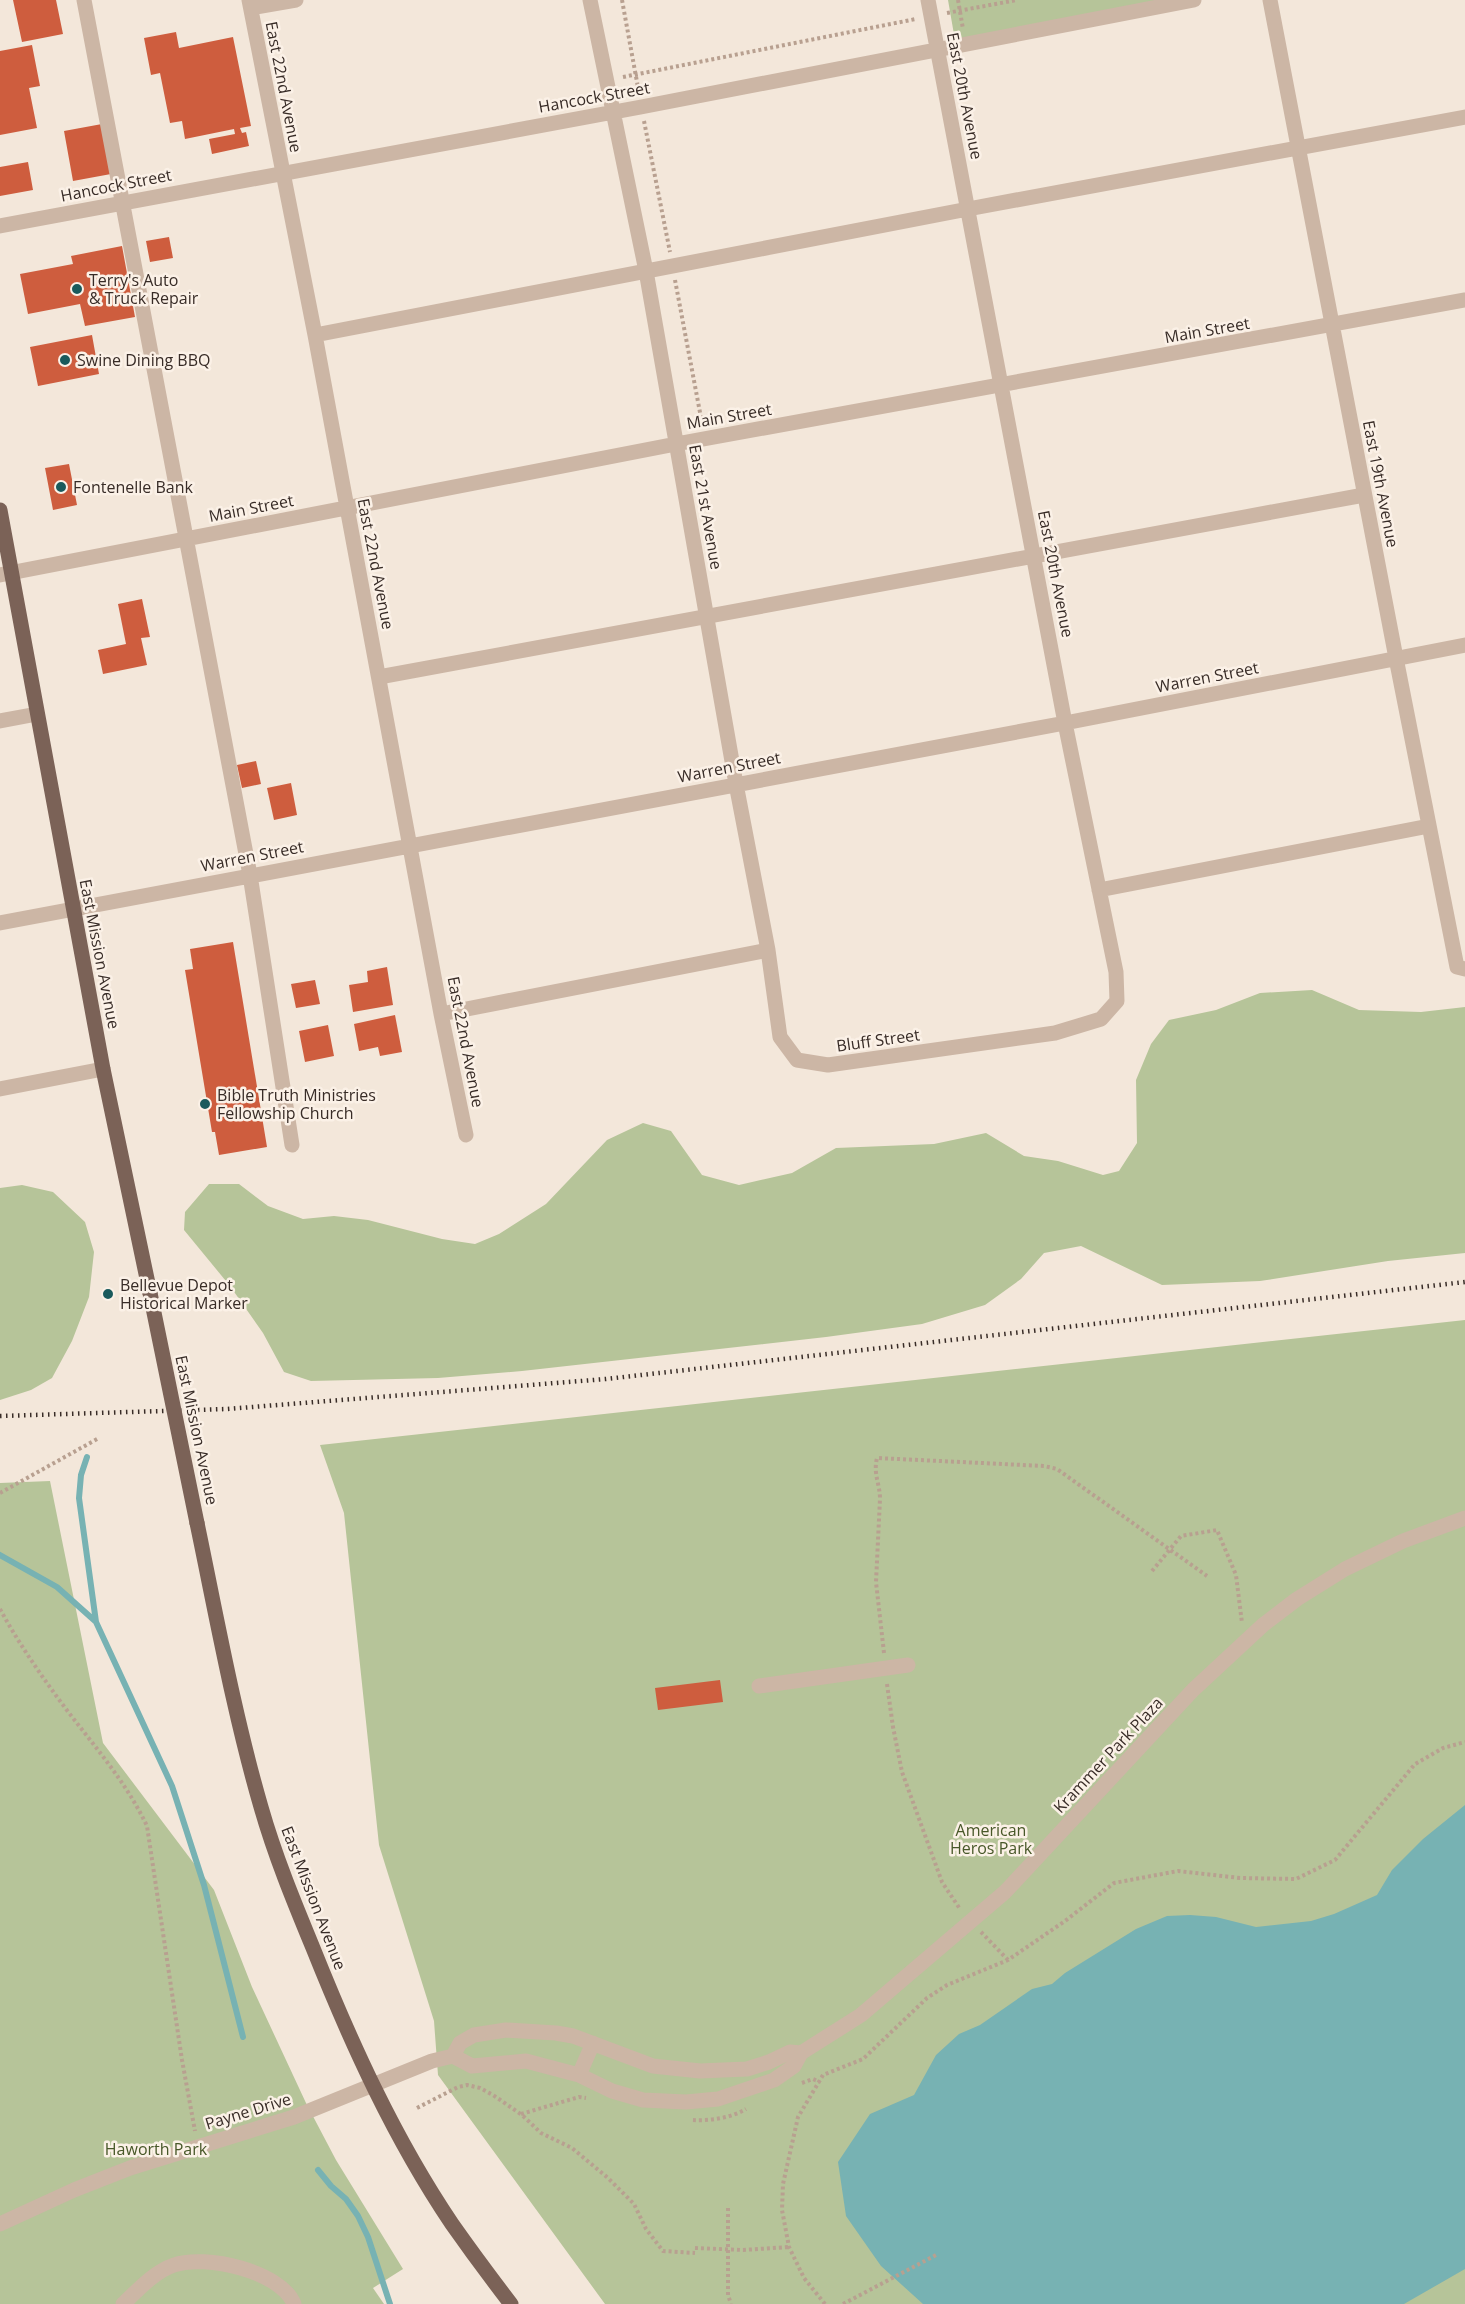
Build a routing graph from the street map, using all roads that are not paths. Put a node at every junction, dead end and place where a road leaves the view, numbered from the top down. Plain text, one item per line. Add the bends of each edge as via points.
1 (84, 0) edge
2 (296, 0) edge
3 (590, 0) edge
4 (928, 0) edge
5 (1194, 0) edge
6 (1270, 0) edge
7 (250, 4) edge
8 (938, 50) junction
9 (613, 112) junction
10 (1465, 117) edge
11 (1298, 147) junction
12 (283, 173) junction
13 (123, 202) junction
14 (969, 209) junction
15 (0, 226) edge
16 (646, 271) junction
17 (1465, 300) edge
18 (1332, 326) junction
19 (315, 335) junction
20 (1002, 384) junction
21 (676, 444) junction
22 (1364, 495) junction
23 (347, 508) junction
24 (0, 510) edge
25 (184, 539) junction
26 (1034, 555) junction
27 (6, 573) edge
28 (707, 617) junction
29 (1465, 645) edge
30 (1396, 658) junction
31 (379, 678) junction
32 (37, 714) junction
33 (0, 721) edge
34 (1065, 723) junction
35 (736, 784) junction
36 (1429, 826) junction
37 (411, 844) junction
38 (250, 875) junction
39 (1100, 890) junction
40 (73, 909) junction
41 (0, 923) edge
42 (768, 950) junction
43 (1465, 969) edge
44 (441, 1014) junction
45 (972, 1045) joint
46 (103, 1069) junction
47 (0, 1089) edge
48 (466, 1135) dead end
49 (292, 1145) dead end
50 (1465, 1518) edge
51 (908, 1665) dead end
52 (759, 1686) dead end
53 (593, 2043) junction
54 (801, 2053) junction
55 (453, 2056) junction
56 (579, 2075) junction
57 (373, 2086) junction
58 (0, 2224) edge
59 (123, 2304) edge
60 (294, 2304) edge
61 (511, 2304) edge

1 - 13 street
2 - 7 street
3 - 9 street, East 21st Avenue
4 - 8 street, East 20th Avenue
5 - 8 street, Hancock Street
6 - 11 street, East 19th Avenue
7 - 12 street, East 22nd Avenue
8 - 9 street, Hancock Street
8 - 14 street, East 20th Avenue
9 - 12 street, Hancock Street
9 - 16 street, East 21st Avenue
10 - 11 street
11 - 14 street
11 - 18 street, East 19th Avenue
12 - 13 street, Hancock Street
12 - 19 street, East 22nd Avenue
13 - 15 street, Hancock Street
13 - 25 street
14 - 16 street
14 - 20 street, East 20th Avenue
16 - 19 street
16 - 21 street, East 21st Avenue
17 - 18 street, Main Street
18 - 20 street, Main Street
18 - 22 street, East 19th Avenue
19 - 23 street, East 22nd Avenue
20 - 21 street, Main Street
20 - 26 street, East 20th Avenue
21 - 23 street, Main Street
21 - 28 street, East 21st Avenue
22 - 26 street
22 - 30 street, East 19th Avenue
23 - 25 street, Main Street
23 - 31 street, East 22nd Avenue
24 - 27 main road, East Mission Avenue
25 - 27 street, Main Street
25 - 38 street
26 - 28 street
26 - 34 street, East 20th Avenue
27 - 32 main road, East Mission Avenue
28 - 31 street
28 - 35 street, East 21st Avenue
29 - 30 street, Warren Street
30 - 34 street, Warren Street
30 - 36 street, East 19th Avenue
31 - 37 street, East 22nd Avenue
32 - 33 street
32 - 40 main road, East Mission Avenue
34 - 35 street, Warren Street
34 - 39 street, East 20th Avenue
35 - 37 street, Warren Street
35 - 42 street, East 21st Avenue
36 - 39 street
36 - 43 street, East 19th Avenue via 1457,967
37 - 38 street, Warren Street
37 - 44 street, East 22nd Avenue
38 - 40 street, Warren Street
38 - 49 street
39 - 45 street, East 20th Avenue via 1116,972 1117,1001 1101,1019 1064,1030
40 - 41 street, Warren Street
40 - 46 main road, East Mission Avenue
42 - 44 street
42 - 45 street, Bluff Street via 780,1037 797,1060 828,1065
44 - 48 street, East 22nd Avenue
46 - 47 street
46 - 57 main road, East Mission Avenue, bridge via 227,1670 261,1809 341,2020
50 - 54 street, Krammer Park Plaza via 1403,1541 1345,1569 1252,1634 1193,1690 1005,1892 861,2014
51 - 52 street
53 - 54 street, Krammer Park Plaza via 653,2066 700,2071 747,2069 790,2052
53 - 55 street, Krammer Park Plaza via 556,2033 506,2030 474,2035 460,2043
53 - 56 street
54 - 56 street, Krammer Park Plaza via 794,2066 774,2080 718,2098 686,2102 643,2100
55 - 56 street, Krammer Park Plaza via 472,2066 526,2061
55 - 57 street, Krammer Park Plaza
57 - 58 street, Payne Drive via 294,2116 130,2168
57 - 61 main road, East Mission Avenue via 451,2222
59 - 60 street via 154,2275 175,2264 195,2261 252,2271 276,2282

